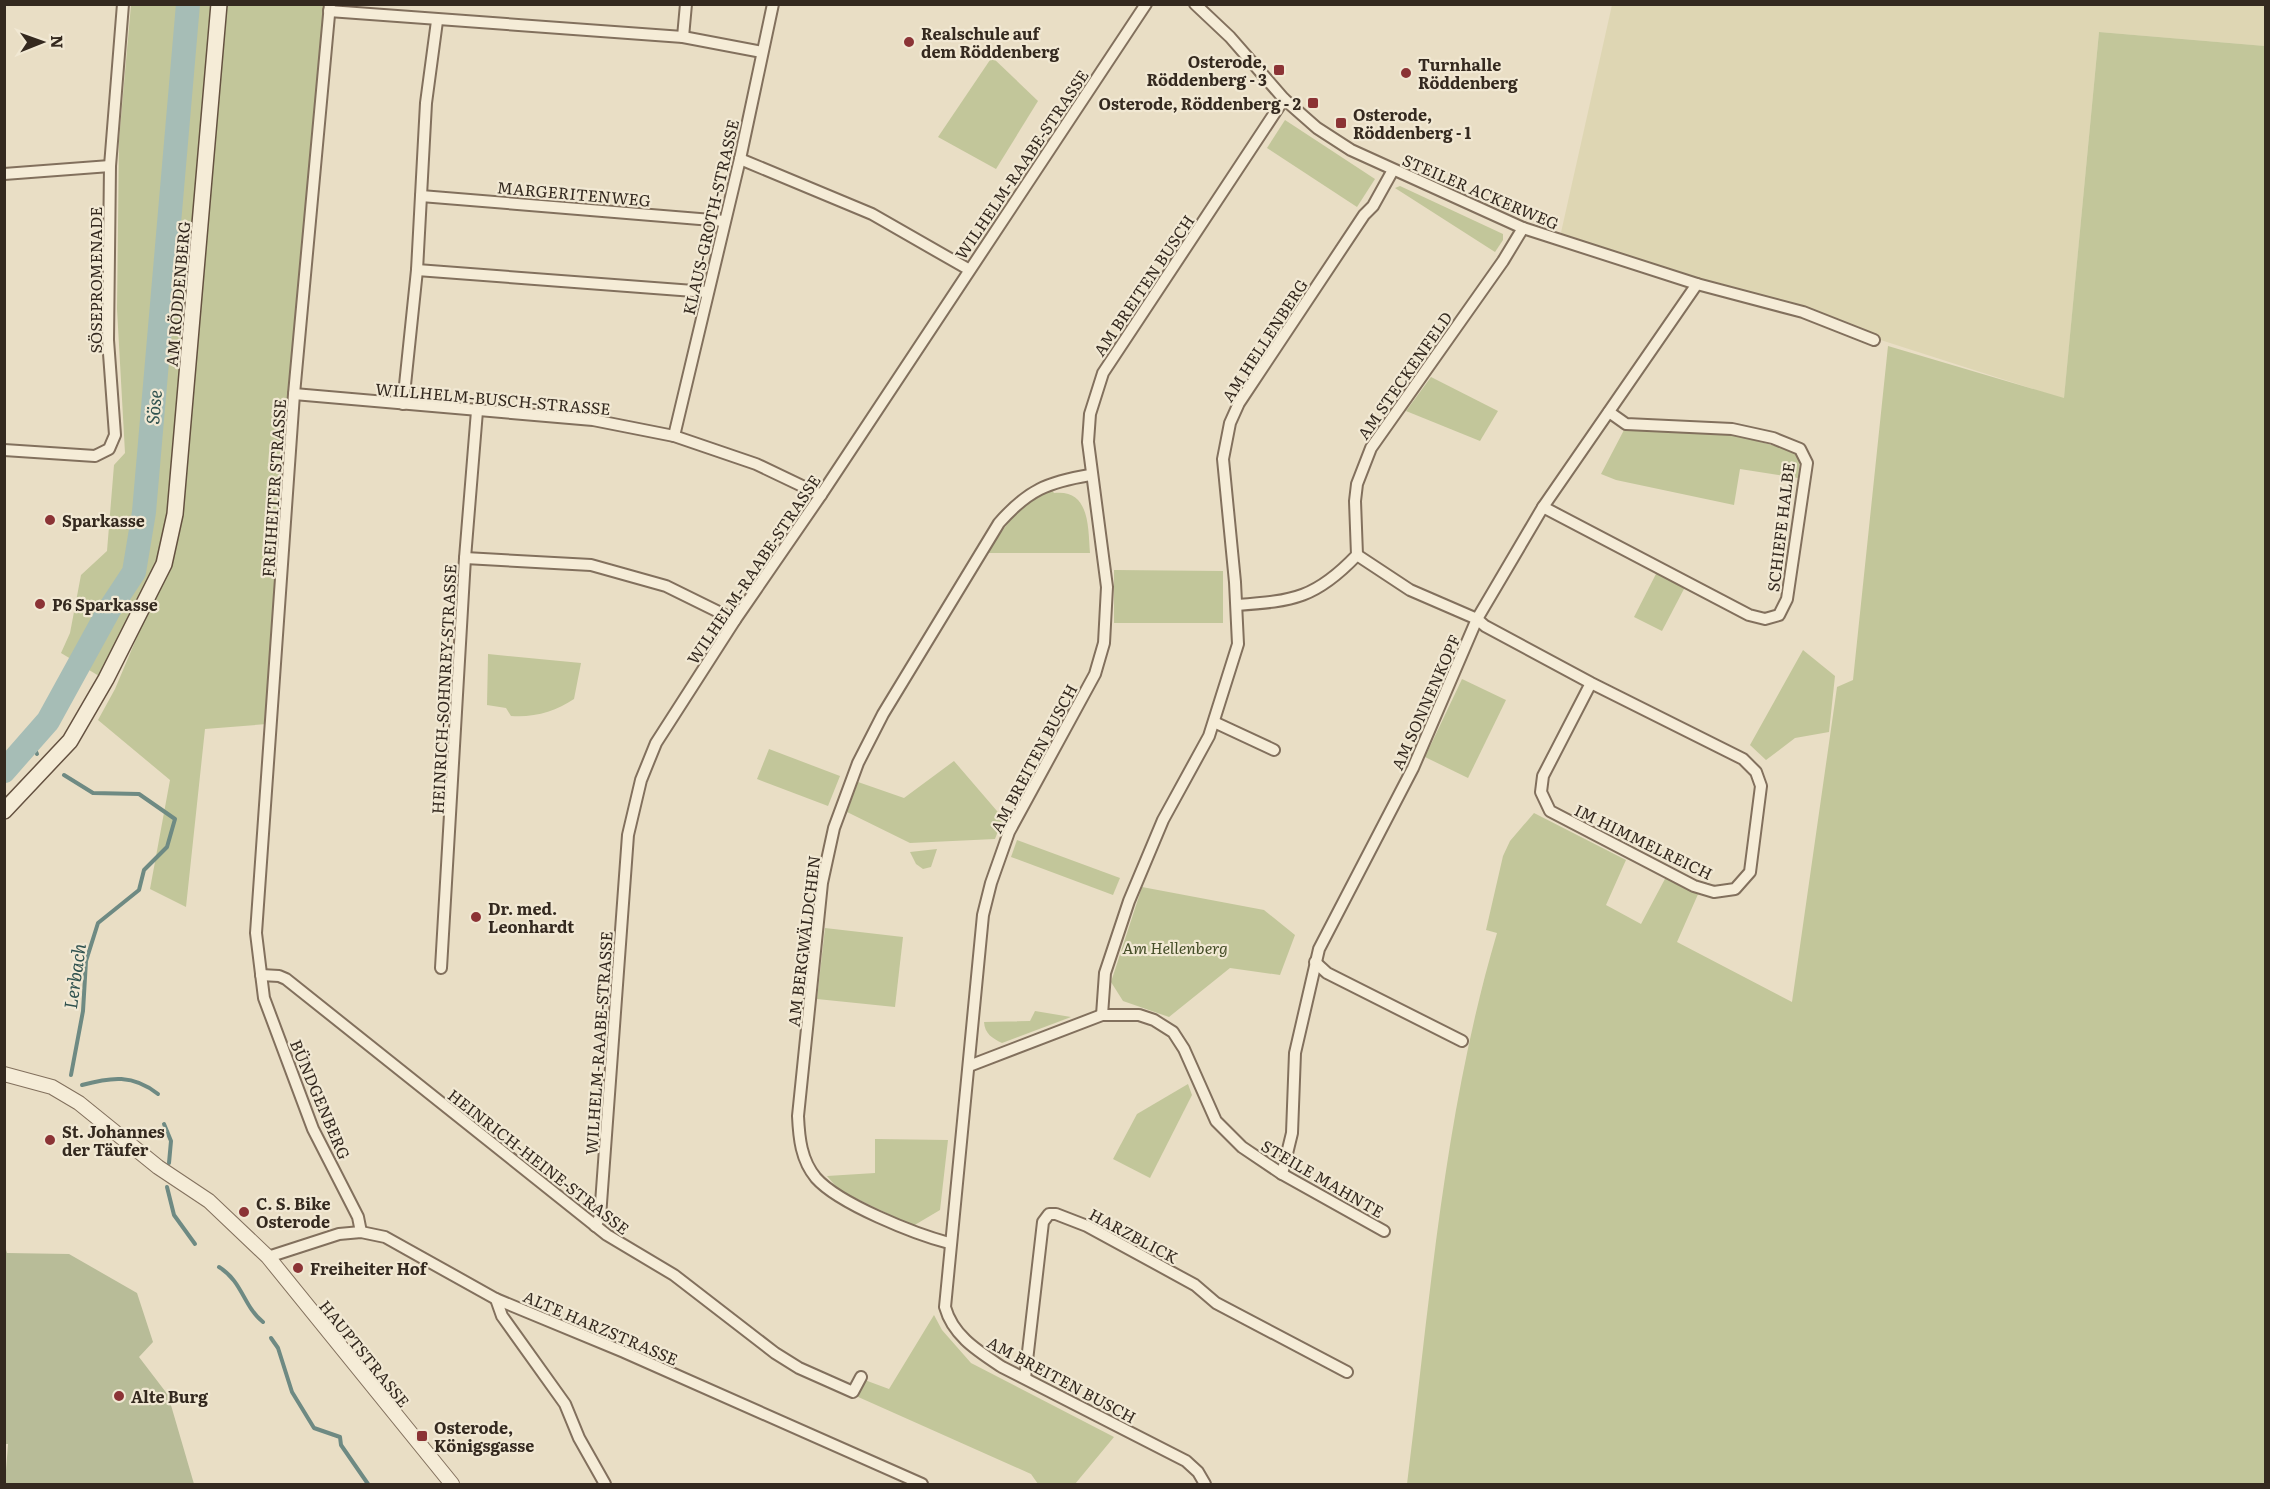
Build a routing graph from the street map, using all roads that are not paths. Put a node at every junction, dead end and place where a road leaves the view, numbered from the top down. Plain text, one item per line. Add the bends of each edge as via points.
1 (123, 4) edge
2 (219, 4) edge
3 (686, 4) edge
4 (773, 4) edge
5 (1146, 4) edge
6 (1195, 4) edge
7 (330, 8) edge
8 (437, 21) junction
9 (683, 37) junction
10 (762, 52) junction
11 (1284, 99) junction
12 (740, 159) junction
13 (110, 166) junction
14 (1393, 170) junction
15 (4, 174) edge
16 (421, 196) junction
17 (724, 221) junction
18 (1523, 228) junction
19 (968, 269) junction
20 (417, 270) junction
21 (1697, 284) junction
22 (707, 292) junction
23 (1874, 340) dead end
24 (294, 394) junction
25 (403, 404) junction
26 (477, 411) junction
27 (1609, 412) junction
28 (674, 436) junction
29 (4, 450) edge
30 (1090, 475) junction
31 (821, 495) junction
32 (1543, 507) junction
33 (1357, 555) junction
34 (465, 558) junction
35 (1237, 605) junction
36 (1477, 619) junction
37 (735, 620) junction
38 (1591, 683) junction
39 (1214, 722) junction
40 (1274, 750) dead end
41 (4, 811) edge
42 (1315, 962) junction
43 (441, 968) dead end
44 (261, 975) junction
45 (1102, 1015) junction
46 (1462, 1041) dead end
47 (969, 1066) junction
48 (4, 1074) edge
49 (1282, 1174) junction
50 (595, 1226) junction
51 (361, 1232) junction
52 (1384, 1232) dead end
53 (950, 1243) junction
54 (268, 1257) junction
55 (496, 1299) junction
56 (1347, 1372) dead end
57 (861, 1377) dead end
58 (1025, 1378) junction
59 (452, 1485) edge
60 (605, 1485) edge
61 (921, 1485) edge
62 (1205, 1485) edge

1 - 13 street, SÖSEPROMENADE
2 - 41 main road, AM RÖDDENBERG via 175,514 164,564 70,741
3 - 9 street
4 - 10 street, KLAUS-GROTH-STRASSE
5 - 19 street, WILHELM-RAABE-STRASSE
6 - 11 street, STEILER ACKERWEG
7 - 8 street
7 - 24 street, FREIHEITER STRASSE
8 - 9 street
8 - 16 street via 426,103
9 - 10 street
10 - 12 street, KLAUS-GROTH-STRASSE
11 - 14 street, STEILER ACKERWEG via 1344,146
11 - 30 street, AM BREITEN BUSCH via 1103,373 1090,414
12 - 17 street, KLAUS-GROTH-STRASSE
12 - 19 street via 872,214
13 - 15 street
13 - 29 street, SÖSEPROMENADE via 107,333 116,435 109,449 95,456
14 - 18 street, STEILER ACKERWEG
14 - 35 street, AM HELLENBERG via 1373,206 1239,403 1230,423 1223,459
16 - 17 street, MARGERITENWEG
16 - 20 street
17 - 22 street, KLAUS-GROTH-STRASSE
18 - 21 street, STEILER ACKERWEG
18 - 33 street, AM STECKENFELD via 1371,448 1357,484
19 - 31 street, WILHELM-RAABE-STRASSE
20 - 22 street
20 - 25 street
21 - 23 street, STEILER ACKERWEG via 1803,312
21 - 27 street, AM SONNENKOPF
22 - 28 street, KLAUS-GROTH-STRASSE
24 - 25 street, WILLHELM-BUSCH-STRASSE
24 - 44 street, FREIHEITER STRASSE via 256,933
25 - 26 street, WILLHELM-BUSCH-STRASSE
26 - 28 street, WILLHELM-BUSCH-STRASSE via 594,420
26 - 34 street, HEINRICH-SOHNREY-STRASSE
27 - 32 street, AM SONNENKOPF
27 - 32 street, SCHIEFE HALBE via 1626,424 1732,429 1800,449 1807,463 1787,599 1779,615 1765,620 1749,615
28 - 31 street, WILLHELM-BUSCH-STRASSE via 756,464
30 - 47 street, AM BREITEN BUSCH via 1107,587 1104,643 1095,674 1009,832 993,876 983,915
30 - 53 street, AM BERGWÄLDCHEN via 1048,484 1030,493 999,524 883,714 858,763 834,828 822,884 798,1116 803,1153 816,1177 830,1191 915,1234
31 - 37 street, WILHELM-RAABE-STRASSE
32 - 36 street, AM SONNENKOPF
33 - 35 street via 1332,579 1296,599
33 - 36 street via 1410,590
34 - 37 street via 591,565 666,586
34 - 43 street, HEINRICH-SOHNREY-STRASSE
35 - 39 street, AM HELLENBERG via 1238,644
36 - 38 street, IM HIMMELREICH
36 - 42 street, AM SONNENKOPF via 1413,768
37 - 50 street, WILHELM-RAABE-STRASSE via 656,743 634,806 628,835 600,1216
38 - 38 street, IM HIMMELREICH via 1743,759 1756,772 1761,786 1760,804 1750,872 1735,889 1714,892 1694,886 1550,811 1541,792 1543,776
39 - 40 street
39 - 45 street, AM HELLENBERG via 1163,820 1129,902 1105,973
42 - 46 street via 1327,973
42 - 49 street, AM SONNENKOPF via 1295,1053 1292,1133
44 - 50 street, HEINRICH-HEINE-STRASSE via 286,979
44 - 51 street, BÜNDGENBERG via 264,998 313,1129 358,1217
45 - 47 street, STEILE MAHNTE
45 - 49 street, STEILE MAHNTE via 1139,1015 1173,1032 1216,1121 1242,1148
47 - 53 street, AM BREITEN BUSCH
48 - 54 street, HAUPTSTRASSE via 52,1087 79,1103 209,1201
49 - 52 street, STEILE MAHNTE
50 - 57 street, HEINRICH-HEINE-STRASSE via 674,1275 799,1368 853,1392
51 - 54 street, ALTE HARZSTRASSE via 339,1234
51 - 55 street, ALTE HARZSTRASSE via 398,1243
53 - 58 street, AM BREITEN BUSCH via 945,1308 949,1323 974,1349
54 - 59 street, HAUPTSTRASSE
55 - 60 street via 502,1316 565,1404
55 - 61 street, ALTE HARZSTRASSE
56 - 58 street, HARZBLICK via 1216,1303 1185,1279 1086,1226 1049,1214 1042,1222
58 - 62 street, AM BREITEN BUSCH via 1186,1461

